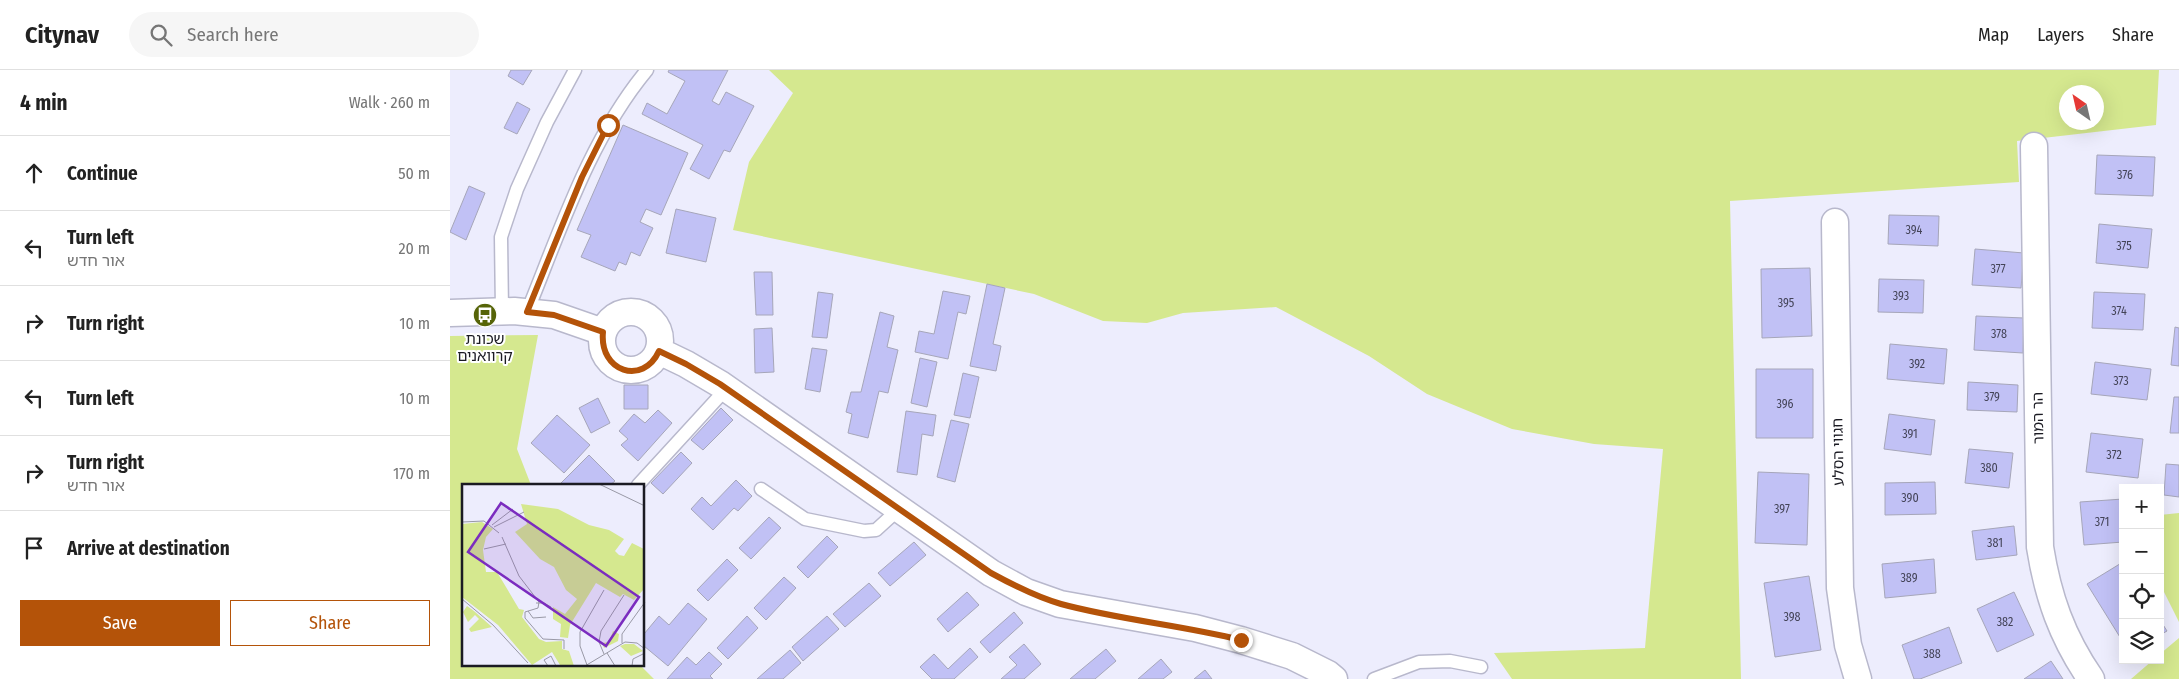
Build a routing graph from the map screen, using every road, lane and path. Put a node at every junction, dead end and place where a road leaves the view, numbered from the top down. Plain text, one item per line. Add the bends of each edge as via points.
1 (575, 70) edge
2 (647, 70) edge
3 (2034, 146) dead end
4 (1835, 222) dead end
5 (515, 311) junction
6 (450, 313) edge
7 (603, 332) junction
8 (659, 351) junction
9 (726, 389) junction
10 (639, 484) edge
11 (761, 489) dead end
12 (899, 509) junction
13 (1481, 667) dead end
14 (1334, 679) edge
15 (1374, 679) edge
16 (1858, 679) edge
17 (2091, 679) edge

1 - 5 lane via 517,189 501,237
2 - 5 lane via 608,125
3 - 17 street, הר המור via 2040,547 2046,583 2059,621
4 - 16 street, חגווי הסלע via 1840,588 1848,645
5 - 6 street
5 - 7 street via 554,315
7 - 8 street via 604,353 617,367 636,370 644,367
7 - 8 street via 613,318 630,312 639,313 654,322 658,329 661,338
8 - 9 street
9 - 10 lane
9 - 12 street
11 - 12 lane via 805,519 864,531 876,530
12 - 14 street via 991,573 1026,592 1060,604 1195,628 1241,640 1292,656
13 - 15 lane via 1450,661 1419,662

